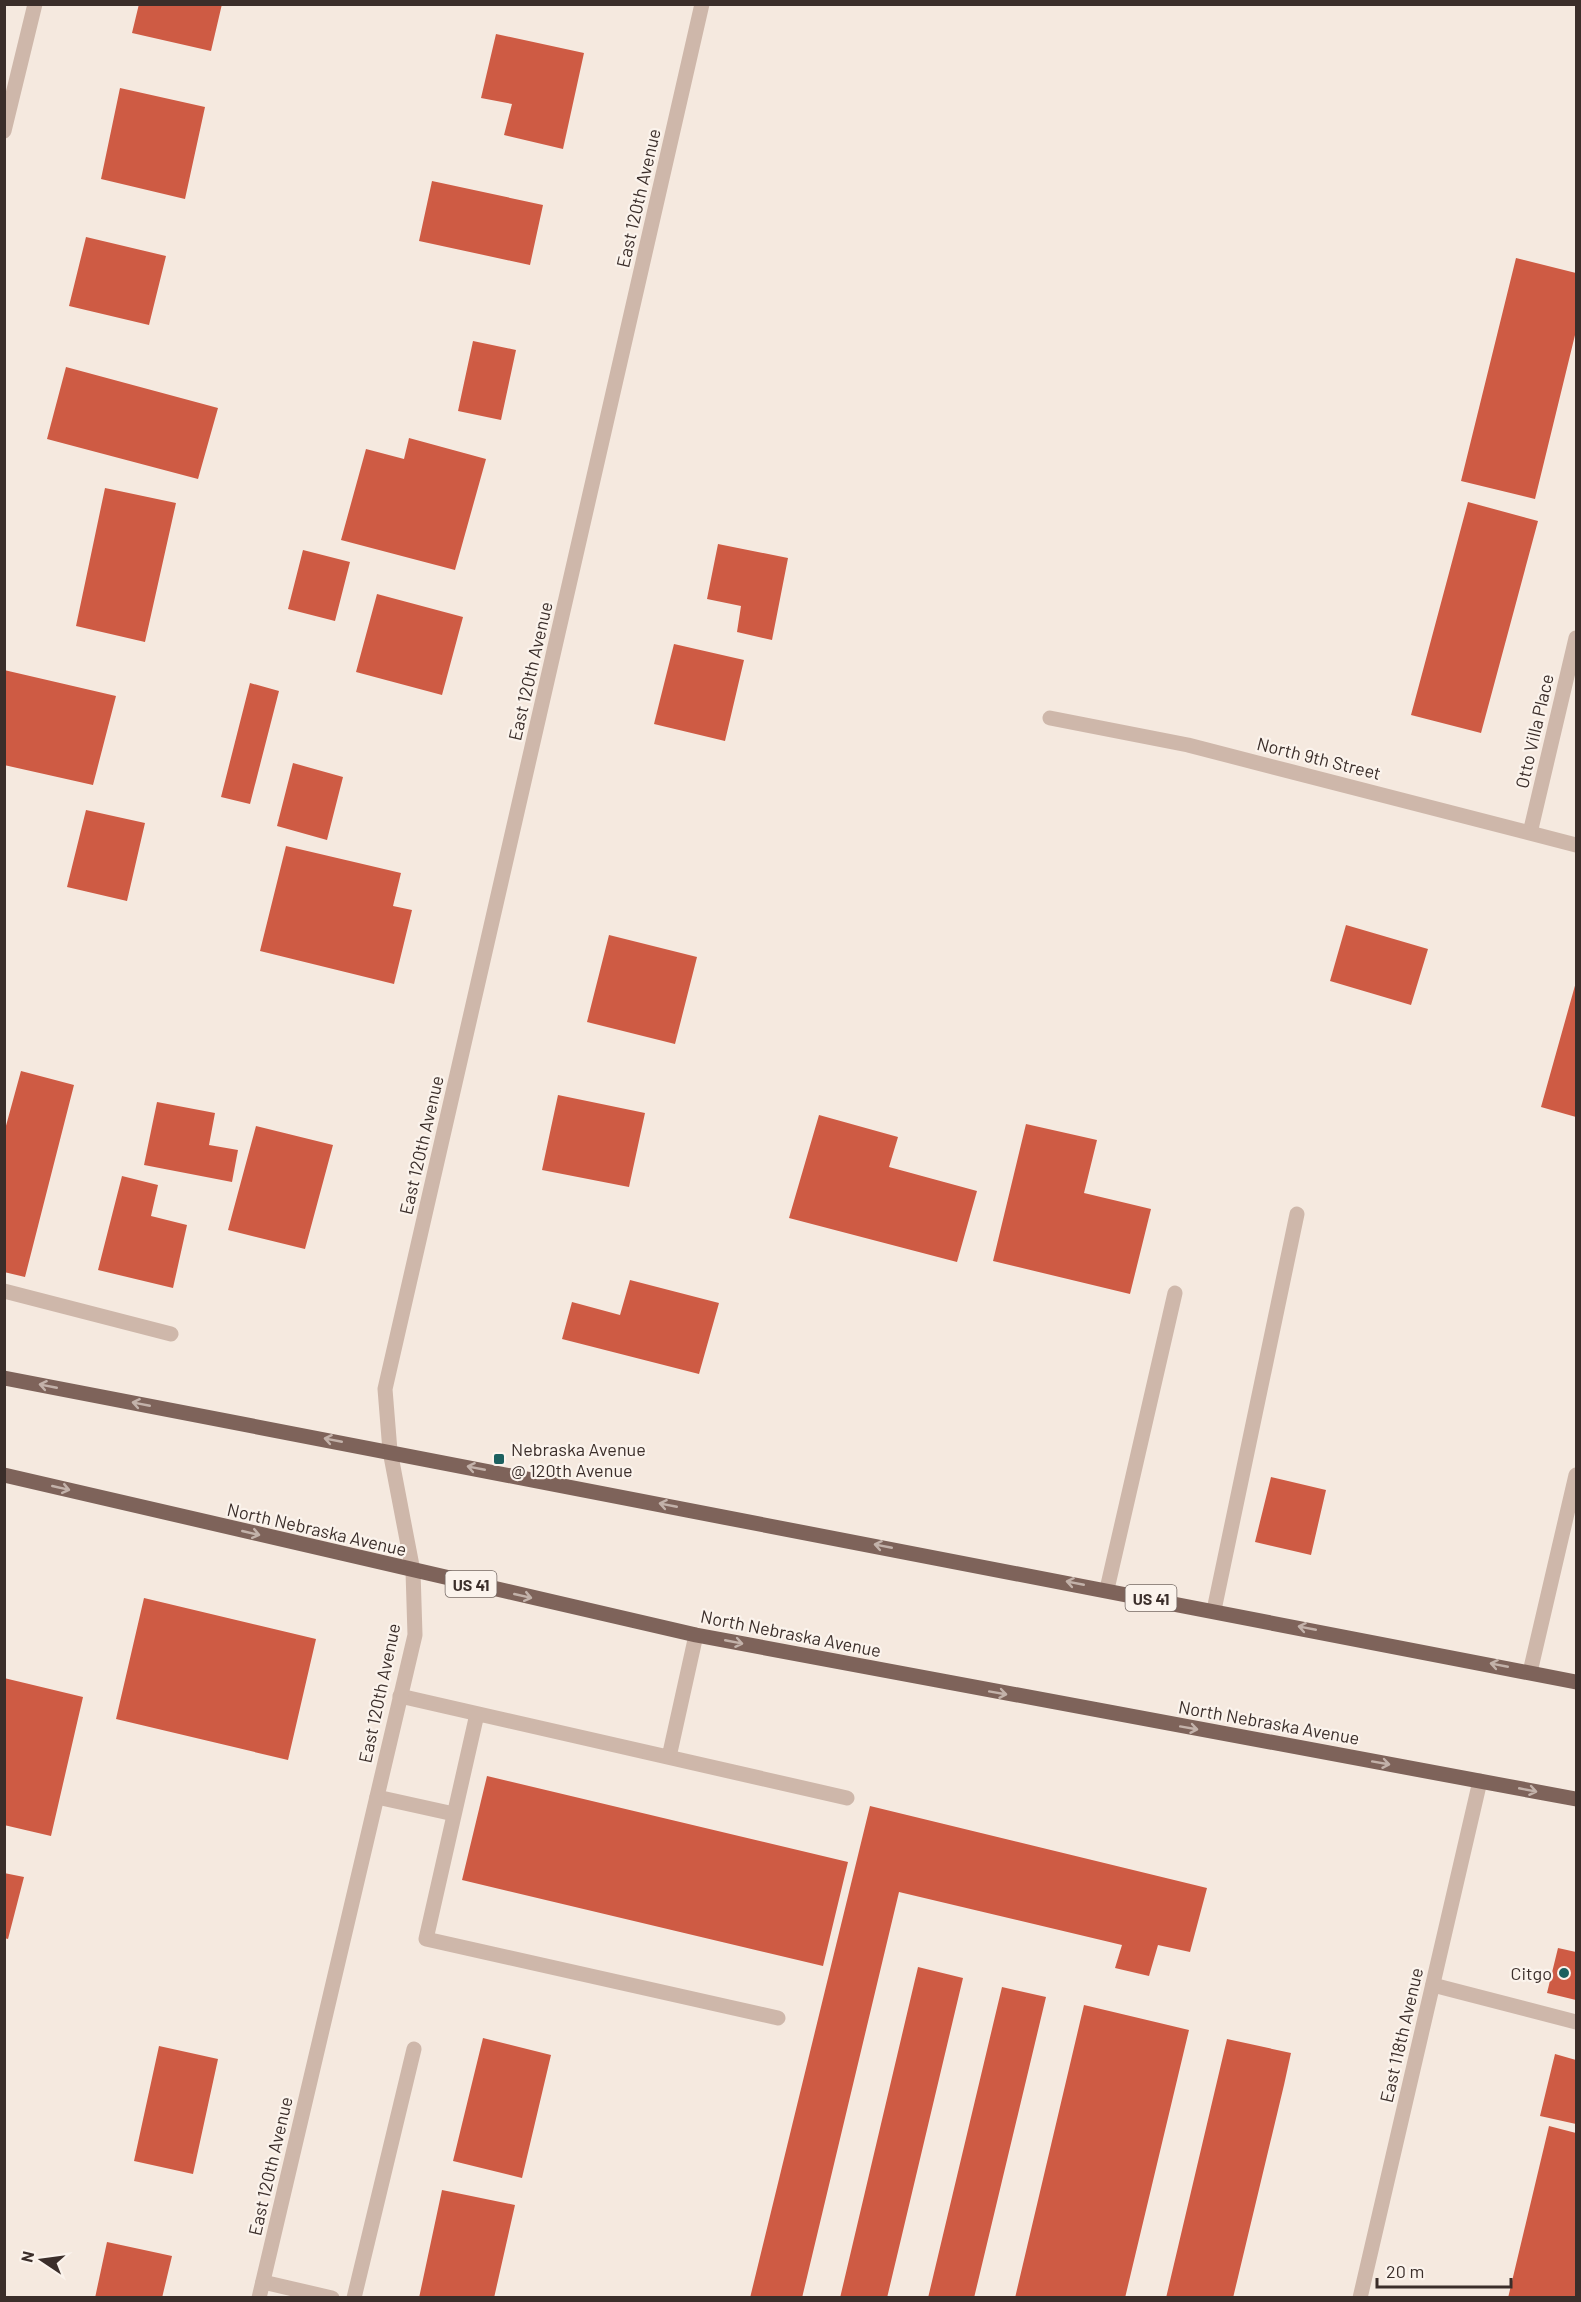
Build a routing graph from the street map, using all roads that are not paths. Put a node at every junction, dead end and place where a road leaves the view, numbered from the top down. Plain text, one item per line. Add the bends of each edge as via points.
1 (35, 4) edge
2 (702, 4) edge
3 (4, 131) edge
4 (1576, 638) edge
5 (1050, 718) dead end
6 (1530, 833) junction
7 (1576, 845) edge
8 (1297, 1214) dead end
9 (4, 1291) edge
10 (1175, 1293) dead end
11 (171, 1334) dead end
12 (4, 1378) edge
13 (390, 1451) junction
14 (4, 1475) edge
15 (1576, 1475) edge
16 (413, 1571) junction
17 (1107, 1589) junction
18 (1214, 1610) junction
19 (696, 1635) junction
20 (1530, 1672) junction
21 (1576, 1682) edge
22 (400, 1696) junction
23 (477, 1714) junction
24 (669, 1757) junction
25 (1480, 1781) junction
26 (377, 1797) junction
27 (847, 1798) dead end
28 (1576, 1799) edge
29 (454, 1815) junction
30 (1433, 1985) junction
31 (778, 2018) dead end
32 (1576, 2022) edge
33 (414, 2049) dead end
34 (263, 2282) junction
35 (259, 2298) edge
36 (332, 2298) edge
37 (354, 2298) edge
38 (1360, 2298) edge

1 - 3 street
2 - 13 street, East 120th Avenue via 385,1389
4 - 6 street, Otto Villa Place
5 - 6 street, North 9th Street via 1188,745
6 - 7 street, North 9th Street
8 - 18 street
9 - 11 street
10 - 17 street
13 -> 12 main road, US 41
13 - 16 street, East 120th Avenue
17 -> 13 main road, US 41
14 -> 16 main road, North Nebraska Avenue / US 41
15 - 20 street
16 -> 19 main road, North Nebraska Avenue / US 41
16 - 22 street, East 120th Avenue via 415,1635
17 - 18 main road, US 41
20 -> 18 main road, US 41
19 - 24 street
19 -> 25 main road, North Nebraska Avenue / US 41
20 - 21 main road, US 41
22 - 23 street
22 - 26 street, East 120th Avenue
23 - 24 street
23 - 29 street
24 - 27 street
25 -> 28 main road, North Nebraska Avenue / US 41
25 - 30 street, East 118th Avenue
26 - 29 street
26 - 34 street, East 120th Avenue
29 - 31 street via 426,1938
30 - 32 street
30 - 38 street, East 118th Avenue
33 - 37 street
34 - 35 street, East 120th Avenue
34 - 36 street

